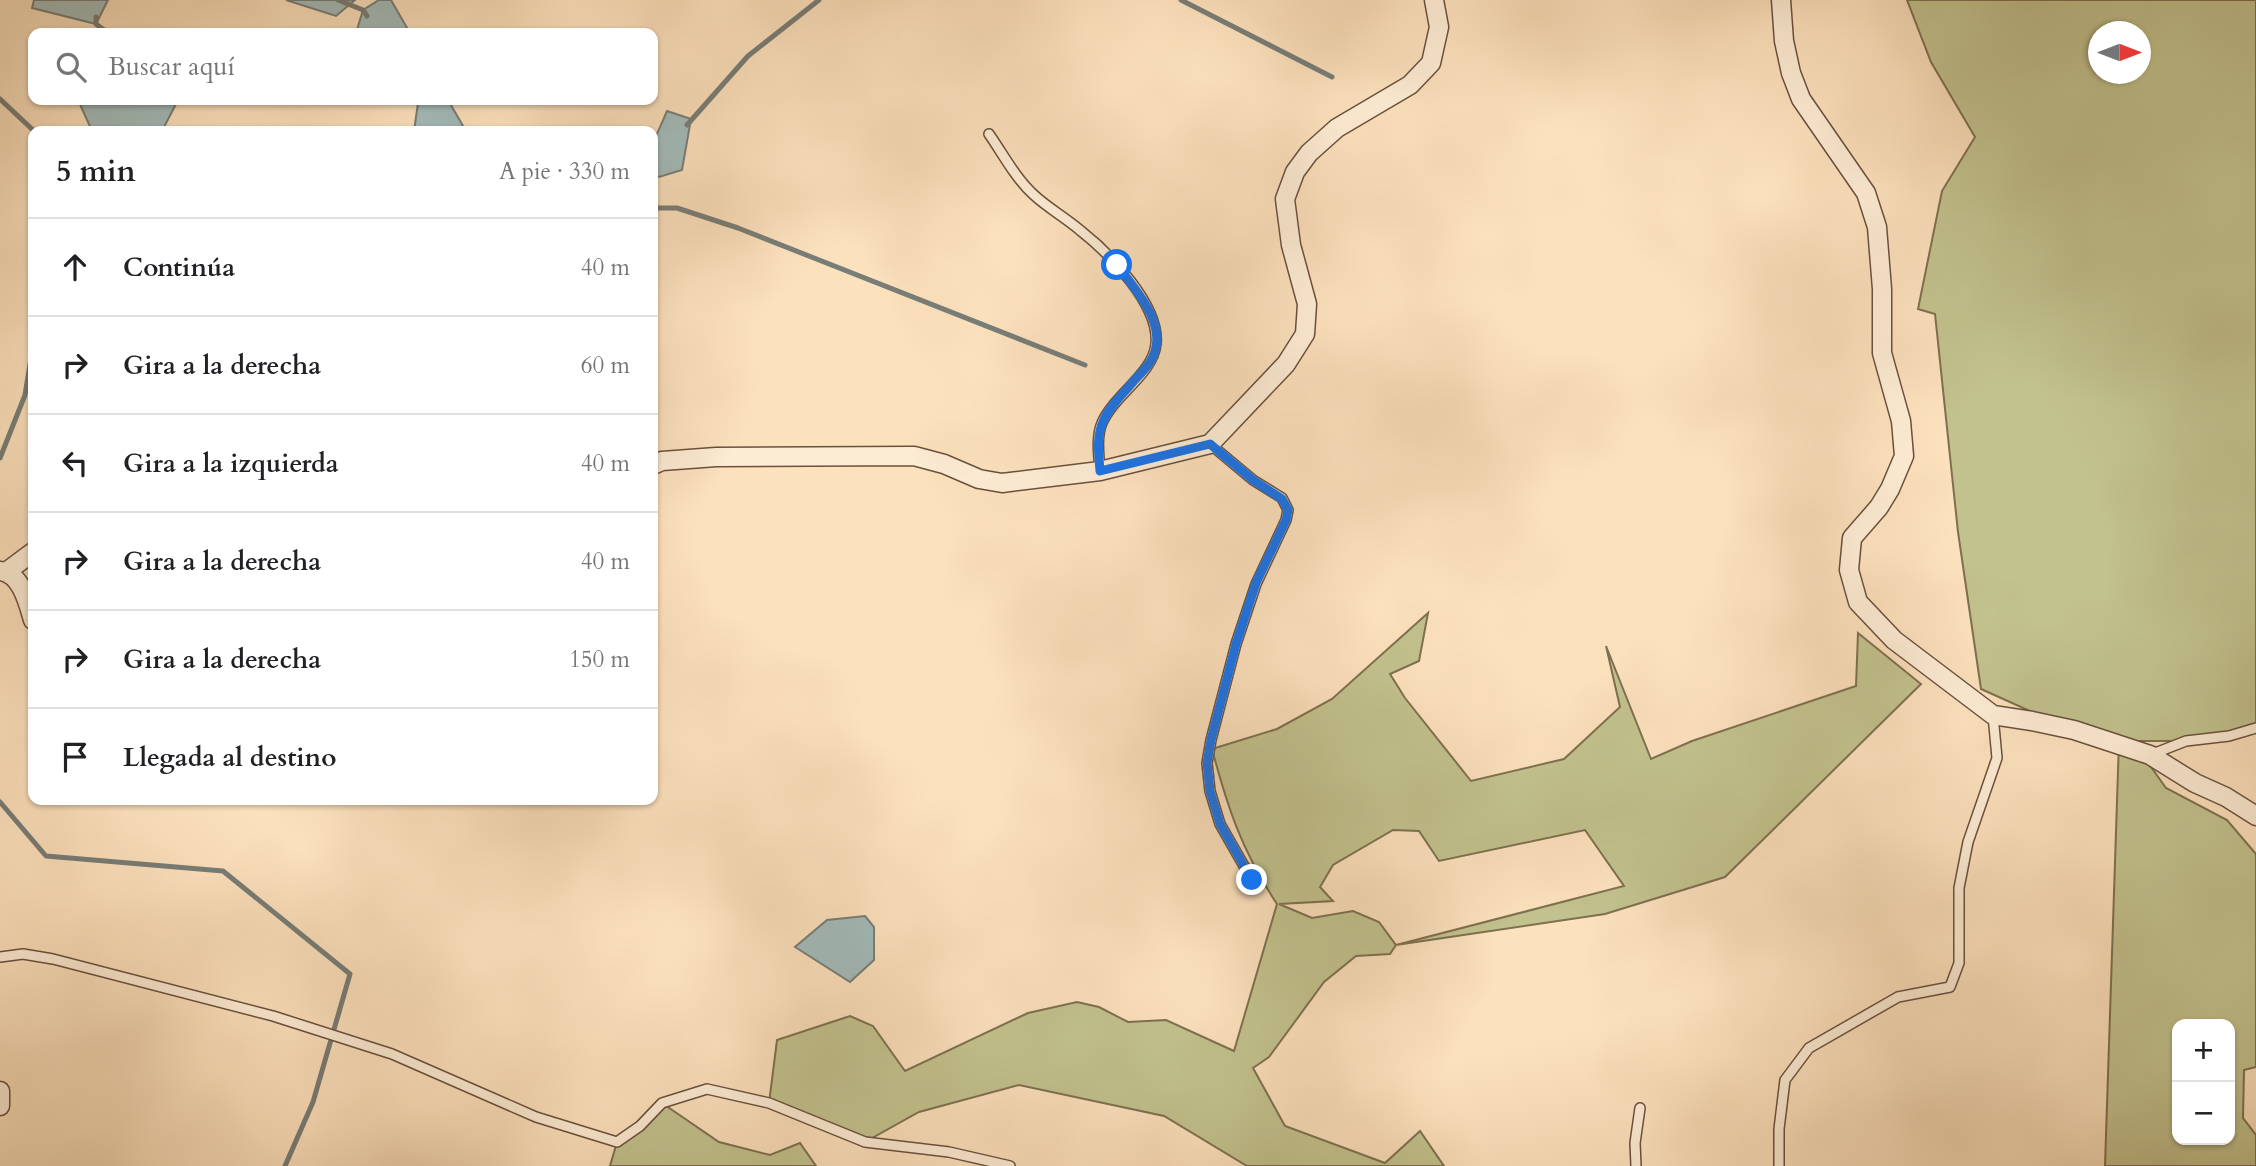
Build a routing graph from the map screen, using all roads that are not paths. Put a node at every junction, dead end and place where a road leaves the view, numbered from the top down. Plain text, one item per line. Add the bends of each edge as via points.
1 (1434, 0) edge
2 (1781, 0) edge
3 (989, 134) dead end
4 (1210, 444) junction
5 (658, 463) edge
6 (1100, 471) junction
7 (28, 555) edge
8 (3, 572) edge
9 (28, 606) edge
10 (1993, 715) junction
11 (2256, 729) edge
12 (2150, 755) junction
13 (2256, 816) edge
14 (1252, 880) dead end
15 (0, 957) edge
16 (0, 1090) edge
17 (0, 1106) edge
18 (1640, 1108) dead end
19 (1010, 1166) edge
20 (1636, 1166) edge
21 (1779, 1166) edge

1 - 4 street via 1438,27 1431,62 1410,85 1337,128 1295,172 1285,198 1291,245 1307,304 1305,334 1286,364
2 - 10 street via 1784,41 1801,99 1866,192 1877,227 1882,353 1904,456 1879,507 1852,538 1849,570 1858,602 1894,640
3 - 6 lane via 1035,196 1081,230 1117,265 1148,306 1156,345 1151,361 1103,422
4 - 6 street
4 - 14 lane via 1282,499 1288,510 1236,644 1207,763 1220,824
5 - 6 street via 716,457 914,456 1002,483
7 - 8 street
8 - 9 street via 20,584
10 - 12 street via 2074,730
10 - 21 lane via 1997,758 1968,842 1959,888 1959,963 1950,986 1898,997 1809,1048 1785,1080
11 - 12 lane via 2186,741
12 - 13 street
15 - 19 lane via 23,954 53,959 273,1016 392,1054 536,1117 617,1142 662,1103 707,1089 769,1103 865,1142 949,1152
16 - 17 street
18 - 20 lane

